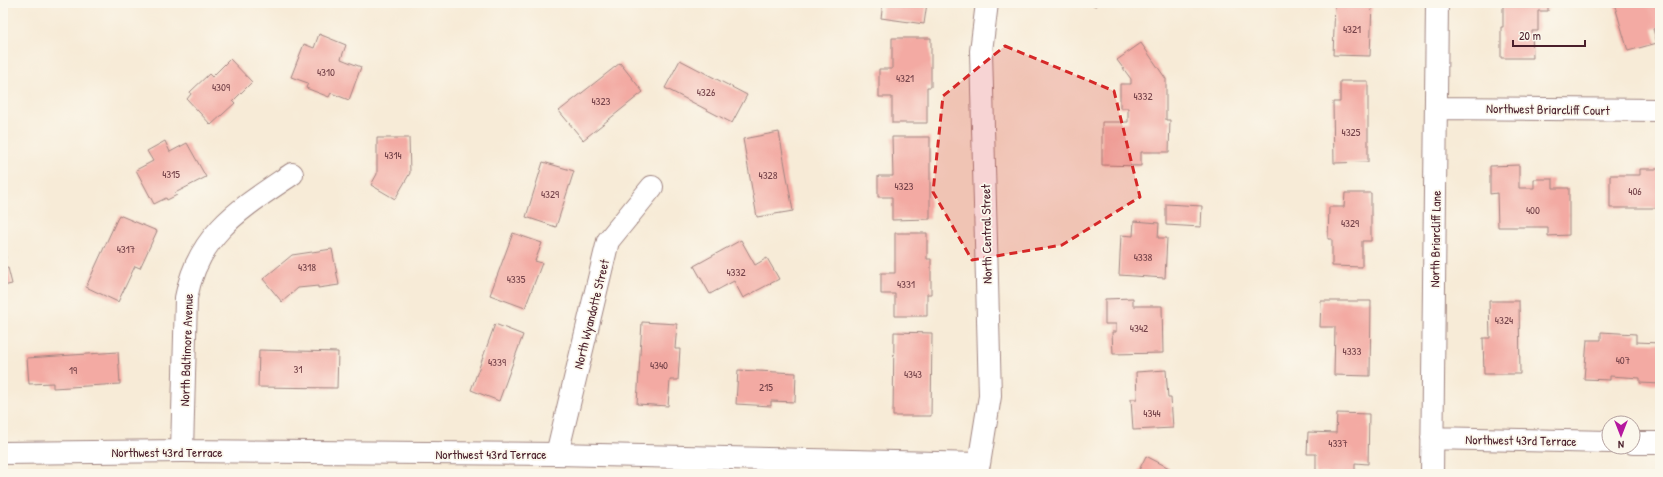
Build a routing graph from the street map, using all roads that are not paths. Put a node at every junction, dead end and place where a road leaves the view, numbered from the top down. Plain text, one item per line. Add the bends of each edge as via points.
1 (987, 3) edge
2 (1437, 3) edge
3 (1436, 108) junction
4 (1660, 110) edge
5 (292, 174) dead end
6 (652, 187) dead end
7 (1432, 438) junction
8 (1601, 442) edge
9 (1641, 443) edge
10 (1660, 444) edge
11 (182, 451) junction
12 (3, 453) edge
13 (557, 454) junction
14 (979, 464) joint
15 (1432, 474) edge

1 - 14 street, North Central Street via 981,51 990,396
2 - 3 street, North Briarcliff Lane
3 - 4 street, Northwest Briarcliff Court
3 - 7 street, North Briarcliff Lane
5 - 11 street, North Baltimore Avenue via 242,208 210,239 189,282 186,298
6 - 13 street, North Wyandotte Street via 608,241
7 - 8 street, Northwest 43rd Terrace
7 - 15 street, North Briarcliff Lane
9 - 10 street
11 - 12 street, Northwest 43rd Terrace
11 - 13 street, Northwest 43rd Terrace
13 - 14 street, Northwest 43rd Terrace

